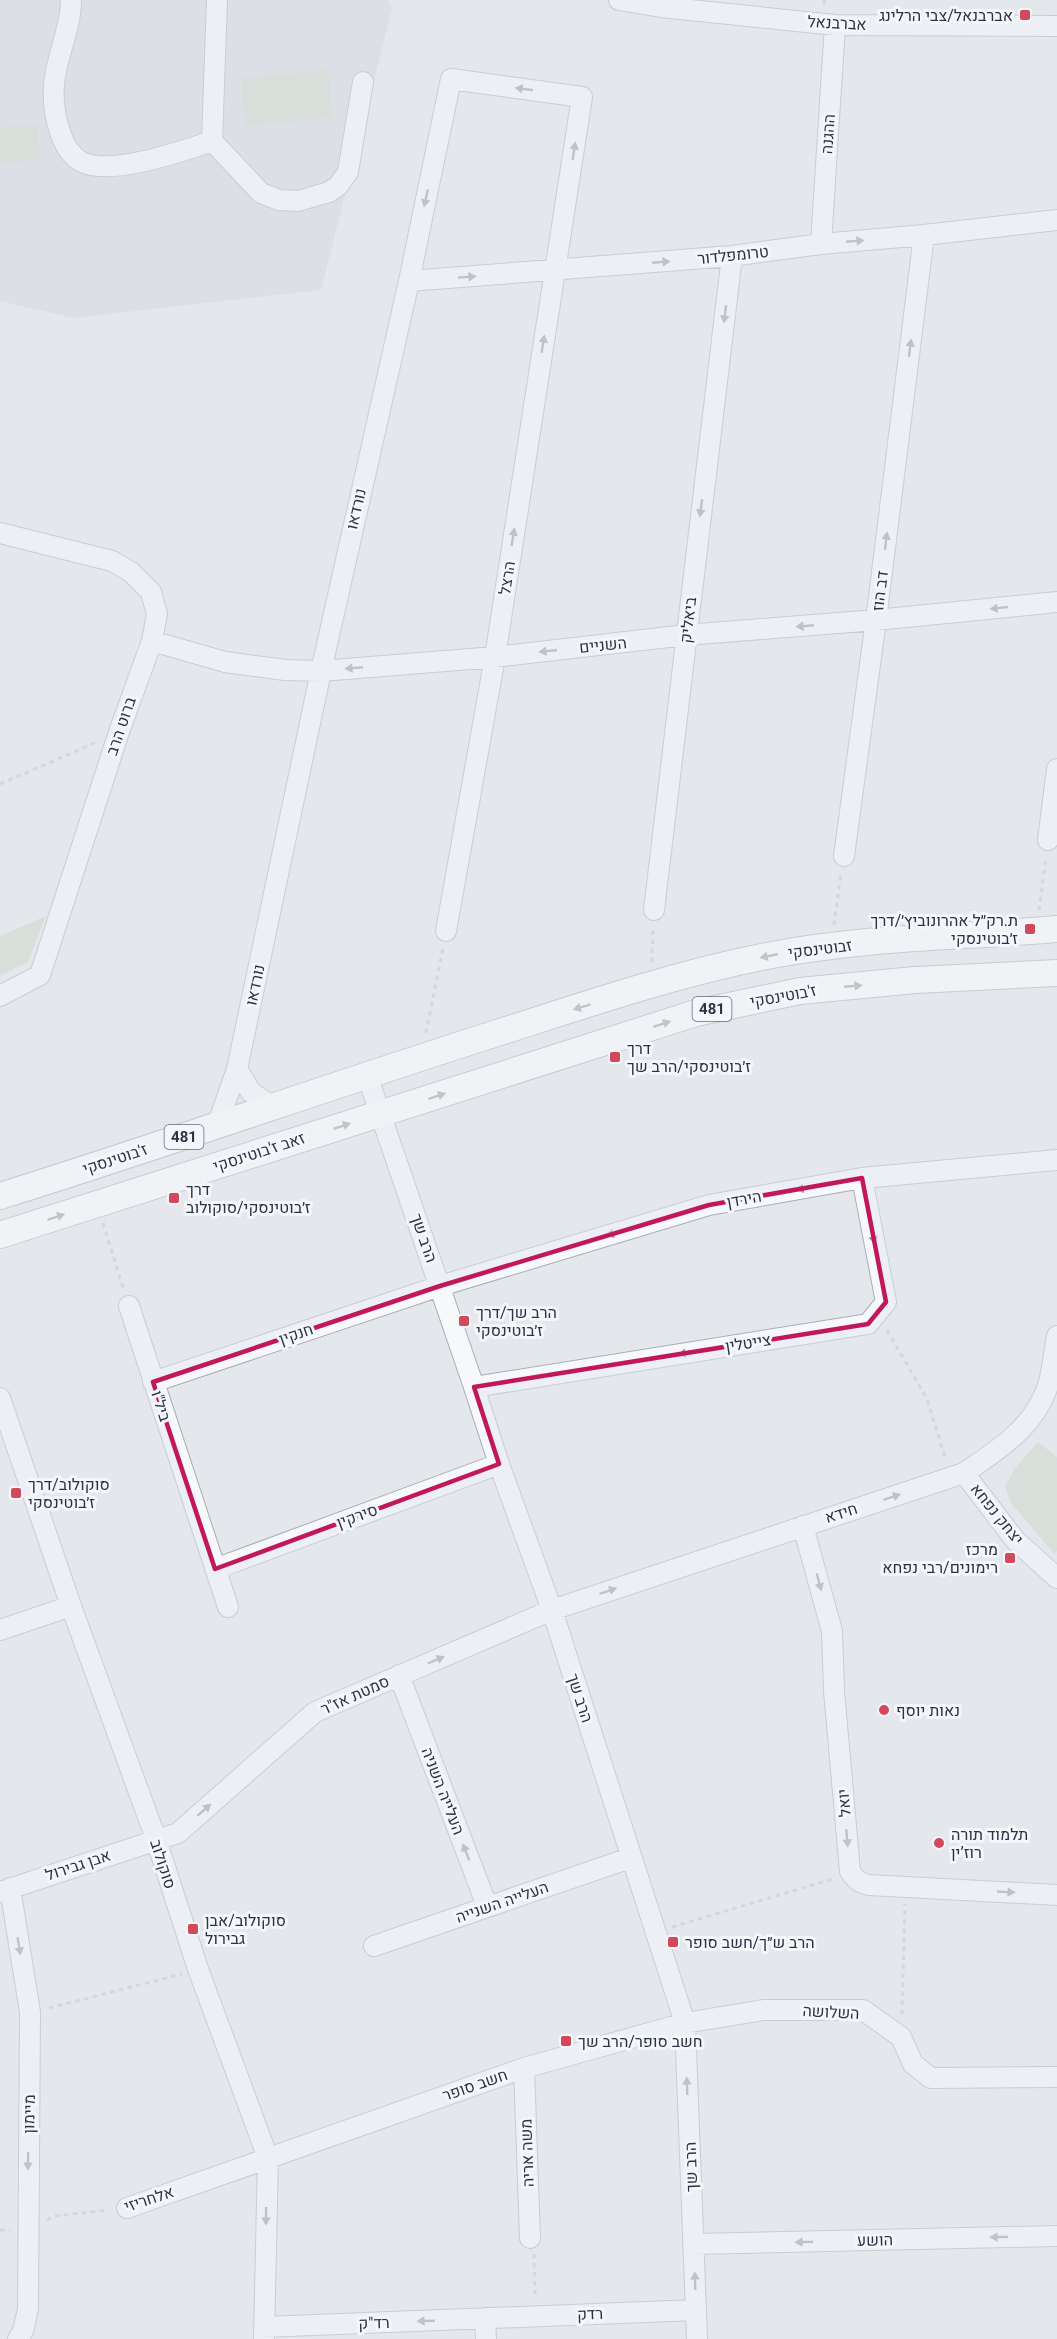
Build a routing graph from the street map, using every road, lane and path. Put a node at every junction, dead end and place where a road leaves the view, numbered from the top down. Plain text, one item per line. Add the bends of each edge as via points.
1 (71, 0) edge
2 (217, 0) edge
3 (619, 0) edge
4 (835, 25) junction
5 (1057, 27) edge
6 (363, 82) dead end
7 (582, 97) joint
8 (212, 141) junction
9 (1057, 220) edge
10 (924, 235) junction
11 (821, 243) junction
12 (732, 256) junction
13 (555, 271) junction
14 (409, 281) junction
15 (0, 533) edge
16 (1057, 602) edge
17 (876, 620) junction
18 (686, 635) junction
19 (152, 641) junction
20 (495, 657) junction
21 (321, 670) junction
22 (119, 732) junction
23 (1057, 769) edge
24 (0, 784) edge
25 (1048, 840) joint
26 (844, 856) joint
27 (654, 910) joint
28 (1047, 930) edge
29 (446, 931) joint
30 (831, 947) junction
31 (1057, 973) edge
32 (658, 983) junction
33 (0, 996) edge
34 (422, 1057) junction
35 (237, 1069) junction
36 (367, 1076) junction
37 (273, 1107) junction
38 (381, 1114) junction
39 (217, 1126) junction
40 (1057, 1160) edge
41 (862, 1178) junction
42 (0, 1196) edge
43 (97, 1204) junction
44 (0, 1235) edge
45 (440, 1286) junction
46 (129, 1306) joint
47 (877, 1313) junction
48 (1057, 1335) edge
49 (153, 1382) junction
50 (1053, 1384) edge
51 (474, 1387) junction
52 (0, 1398) edge
53 (499, 1464) junction
54 (958, 1475) junction
55 (803, 1526) junction
56 (215, 1569) junction
57 (1057, 1578) edge
58 (71, 1606) junction
59 (228, 1607) dead end
60 (552, 1610) junction
61 (0, 1630) edge
62 (399, 1676) junction
63 (156, 1839) junction
64 (630, 1858) junction
65 (852, 1874) junction
66 (905, 1887) junction
67 (5, 1890) edge
68 (1057, 1895) edge
69 (487, 1906) junction
70 (655, 1932) junction
71 (374, 1946) dead end
72 (198, 1969) junction
73 (30, 2012) junction
74 (685, 2023) junction
75 (901, 2037) junction
76 (524, 2068) junction
77 (1057, 2077) edge
78 (268, 2158) junction
79 (127, 2208) joint
80 (28, 2230) junction
81 (1057, 2236) edge
82 (530, 2238) joint
83 (693, 2244) junction
84 (696, 2310) junction
85 (536, 2316) junction
86 (485, 2318) junction
87 (264, 2333) edge
88 (18, 2339) edge
89 (486, 2339) edge
90 (697, 2339) edge

1 - 8 street via 54,86 57,124 68,151 87,164 110,165 170,156
2 - 8 street
3 - 4 street, אברבנאל
4 - 5 street, אברבנאל
4 - 11 street, ההגנה
6 - 8 street via 348,172 329,192 298,201 279,200 261,193
13 -> 7 street, הרצל
7 -> 14 street, נורדאו via 452,79
9 - 10 street, טרומפלדור
11 -> 10 street, טרומפלדור
17 -> 10 street, דב הוז
11 - 12 street, טרומפלדור
13 -> 12 street, טרומפלדור
12 -> 18 street, ביאליק
14 -> 13 street, טרומפלדור
20 -> 13 street, הרצל
14 - 21 street, נורדאו
15 - 19 street, ברוט הרב via 112,561 131,572 150,592 157,614
16 -> 17 street, השניים
17 -> 18 street, השניים
17 - 26 street, דב הוז
18 -> 20 street, השניים
18 - 27 street, ביאליק
19 - 21 street, השניים via 225,662
19 - 22 street, ברוט הרב
20 -> 21 street, השניים
20 - 29 street, הרצל
21 - 35 street, נורדאו
22 - 24 path
22 - 33 street, ברוט הרב via 40,975
23 - 25 street
25 - 28 path
26 - 30 path
27 - 32 path via 651,957
28 - 30 main road, זבוטינסקי / 481
29 - 34 path
30 -> 32 main road, זבוטינסקי / 481 via 775,954
38 -> 31 main road, ז'בוטינסקי / 481 via 696,1013 800,991
32 -> 34 main road, 481
34 - 36 main road, 481
35 - 37 street via 251,1092
35 - 39 street, נורדאו
36 - 37 main road, ז'בוטינסקי / 481
36 - 38 street, הרב שך
37 - 39 main road, ז'בוטינסקי / 481
43 -> 38 main road, זאב ז'בוטינסקי / 481
38 - 45 street, הרב שך
39 - 42 main road, ז'בוטינסקי / 481
40 - 41 street, הירדן
41 -> 45 street, הירדן via 709,1205
41 -> 47 street via 886,1302
44 -> 43 main road, זאב ז'בוטינסקי / 481
43 - 46 path
45 - 49 street, חנקין
45 - 51 street, הרב שך
46 - 49 street, ביל"ו
47 -> 51 street, צייטלין via 868,1324
47 - 54 path via 927,1399
48 - 50 street, חידא
49 - 56 street, ביל"ו
50 - 54 street, חידא via 1032,1419 1002,1448
51 - 53 street, הרב שך
52 - 58 street, סוקולוב
53 - 56 street, סירקין
53 - 60 street, הרב שך
55 -> 54 street, חידא
54 - 57 street, יצחק נפחא via 1016,1540
60 -> 55 street, חידא
55 -> 65 street, יואל via 832,1630
56 - 59 street, ביל"ו
58 - 61 street
58 - 63 street, סוקולוב
62 -> 60 street, סמטת אז"ר
60 - 64 street, הרב שך
63 -> 62 street, סמטת אז"ר via 178,1833 315,1712
69 -> 62 street, העלייה השניה
63 - 67 street, אבן גבירול
63 - 72 street, סוקולוב
64 - 69 street, העלייה השנייה
64 - 70 street, הרב שך
65 - 66 street via 869,1886
65 - 70 path
66 -> 68 street
66 - 75 path
67 -> 73 street, מיימון
69 - 71 street, העלייה השנייה
70 - 74 street, הרב שך
72 - 73 path
72 - 78 street, סוקולוב
73 -> 80 street, מיימון
74 - 75 street, השלושה via 764,2010 863,2010
74 - 76 street, חשב סופר
83 -> 74 street, הרב שך
75 - 77 street via 913,2064 931,2078
76 - 78 street, חשב סופר
76 - 82 street, משה אריה
78 - 79 street, אלחריזי
78 -> 87 street, סוקולוב
79 - 80 path, אלחריזי via 54,2216
80 - 88 street, מיימון via 28,2309
81 -> 83 street, הושע
82 - 85 path via 534,2247
84 -> 83 street, הרב שך
84 - 85 street, רדק
84 - 90 street, הרב שך
85 - 86 street, רדק
86 -> 87 street, רד"ק
86 - 89 street

